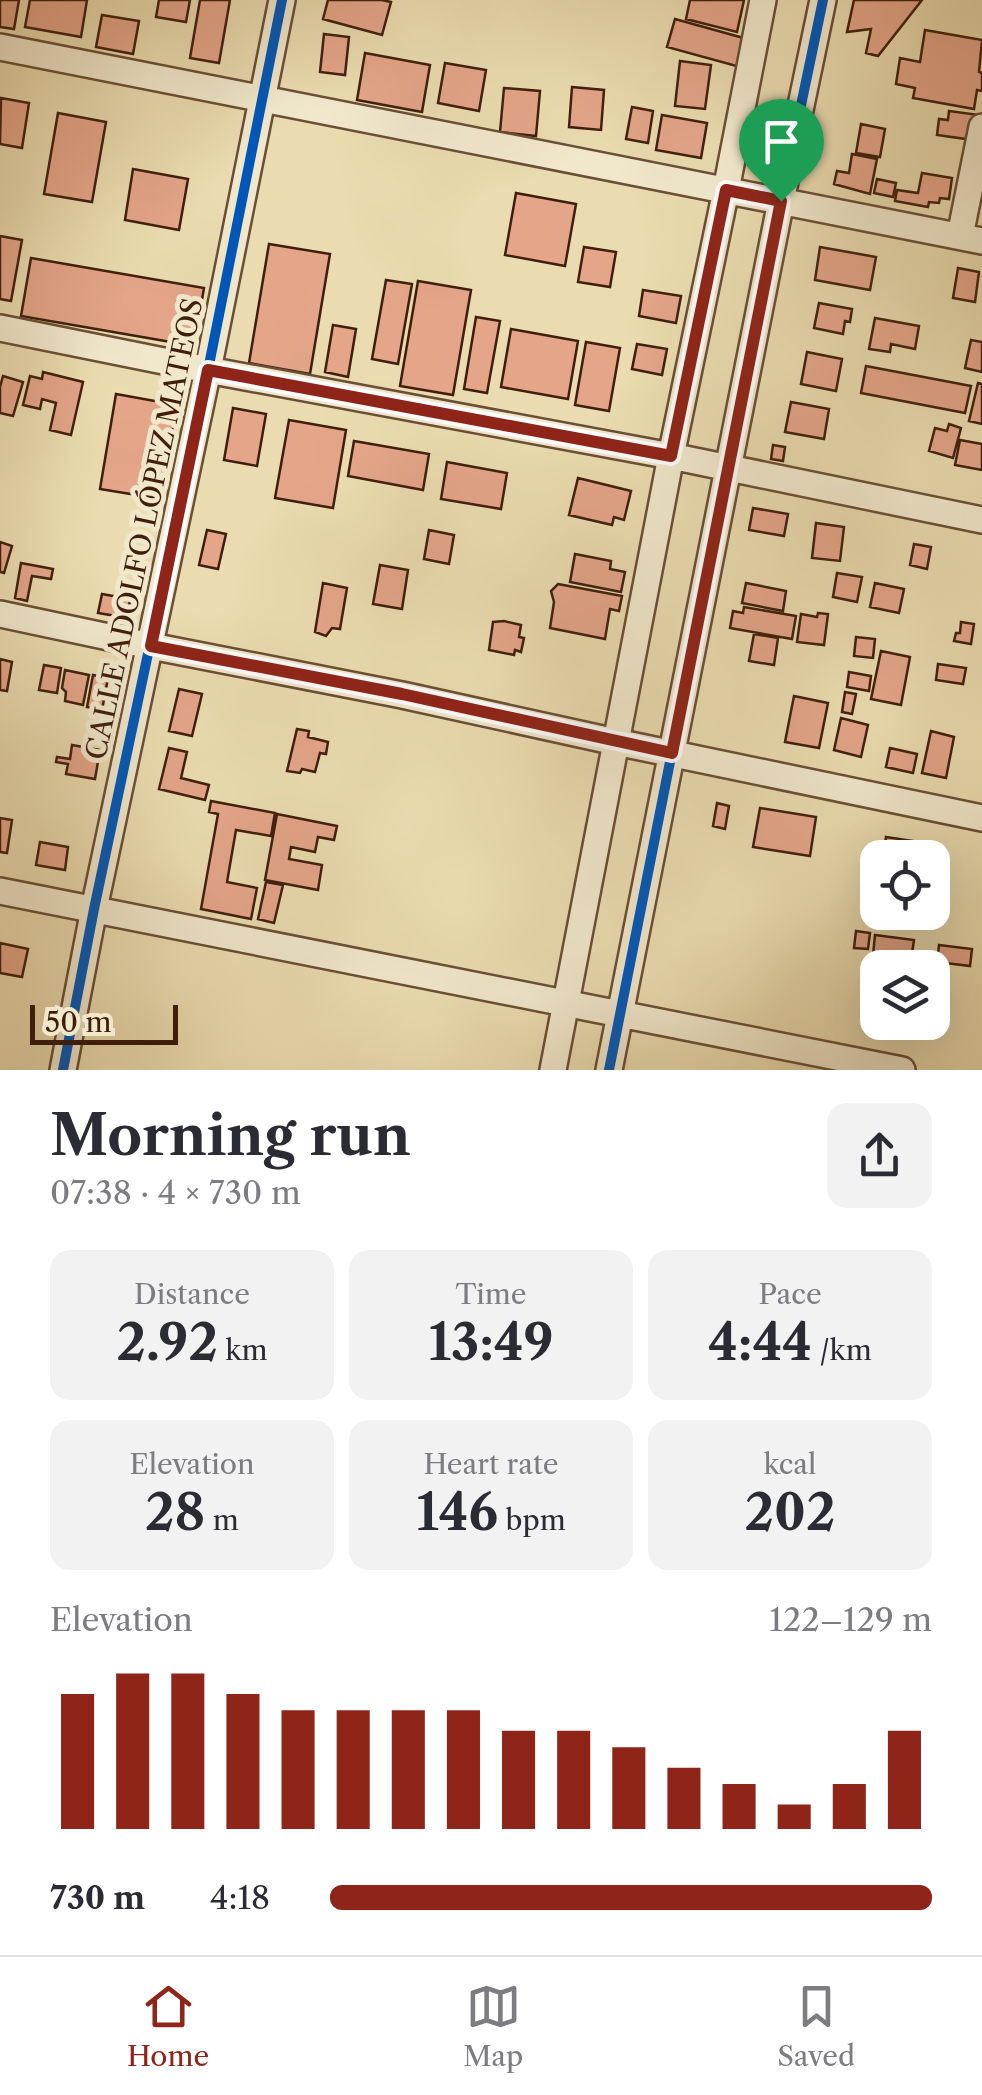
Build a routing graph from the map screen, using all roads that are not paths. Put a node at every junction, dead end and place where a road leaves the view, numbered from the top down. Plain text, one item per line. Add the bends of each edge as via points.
1 (282, 0) edge
2 (762, 0) edge
3 (824, 0) edge
4 (0, 48) edge
5 (262, 99) junction
6 (982, 127) edge
7 (726, 190) junction
8 (781, 201) junction
9 (971, 238) edge
10 (0, 328) edge
11 (208, 370) junction
12 (671, 456) junction
13 (729, 468) junction
14 (982, 520) edge
15 (0, 614) edge
16 (151, 646) junction
17 (616, 742) junction
18 (672, 753) junction
19 (982, 818) edge
20 (0, 890) edge
21 (94, 909) junction
22 (564, 1004) junction
23 (620, 1014) junction
24 (63, 1070) edge
25 (553, 1070) edge
26 (609, 1070) edge
27 (902, 1070) edge

1 - 5 street, CALLE ADOLFO LÓPEZ MATEOS
2 - 7 street
3 - 8 street
4 - 5 street
5 - 7 street
5 - 11 street, CALLE ADOLFO LÓPEZ MATEOS
6 - 9 street
7 - 8 street
7 - 12 street
8 - 9 street
8 - 13 street
10 - 11 street
11 - 12 street
11 - 16 street, CALLE ADOLFO LÓPEZ MATEOS
12 - 13 street
12 - 17 street
13 - 14 street
13 - 18 street
15 - 16 street
16 - 17 street
16 - 21 street, CALLE ADOLFO LÓPEZ MATEOS
17 - 18 street
17 - 22 street
18 - 19 street
18 - 23 street
20 - 21 street
21 - 22 street
21 - 24 street, CALLE ADOLFO LÓPEZ MATEOS
22 - 23 street
22 - 25 street
23 - 26 street
23 - 27 street

